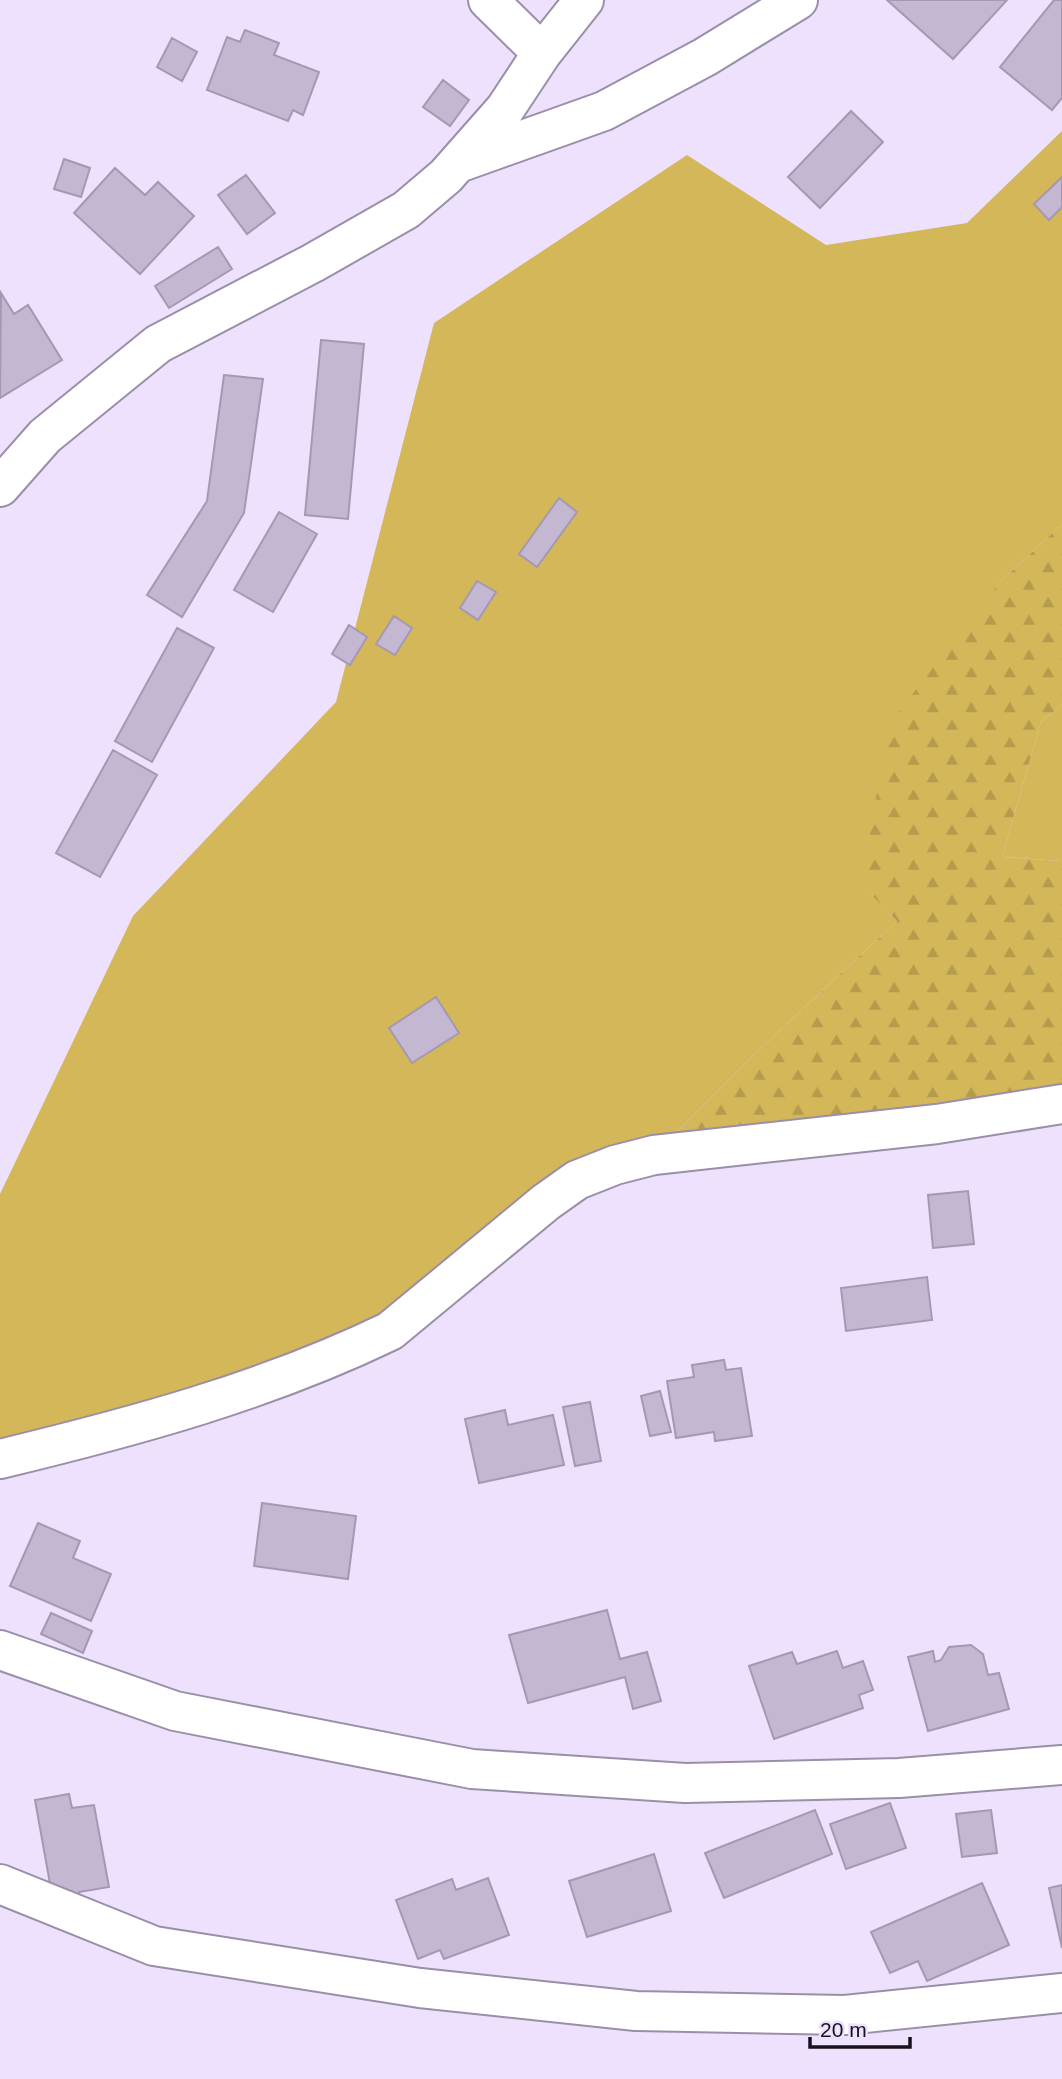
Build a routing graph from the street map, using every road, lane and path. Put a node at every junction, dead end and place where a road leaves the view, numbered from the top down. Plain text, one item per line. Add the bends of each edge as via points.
1 (488, 0) edge
2 (584, 0) edge
3 (798, 0) edge
4 (542, 53) junction
5 (459, 162) junction
6 (0, 487) edge
7 (1062, 1104) edge
8 (0, 1459) edge
9 (0, 1650) edge
10 (1062, 1765) edge
11 (0, 1884) edge
12 (1062, 1993) edge

1 - 4 street
2 - 4 street
3 - 5 street via 705,57 604,110
4 - 5 street via 505,110
5 - 6 street via 407,210 158,344 45,436
7 - 8 street via 937,1124 654,1155 615,1165 577,1180 546,1202 390,1331 217,1400
9 - 10 street via 175,1711 472,1769 685,1783 899,1779
11 - 12 street via 154,1946 420,1988 636,2011 845,2015

